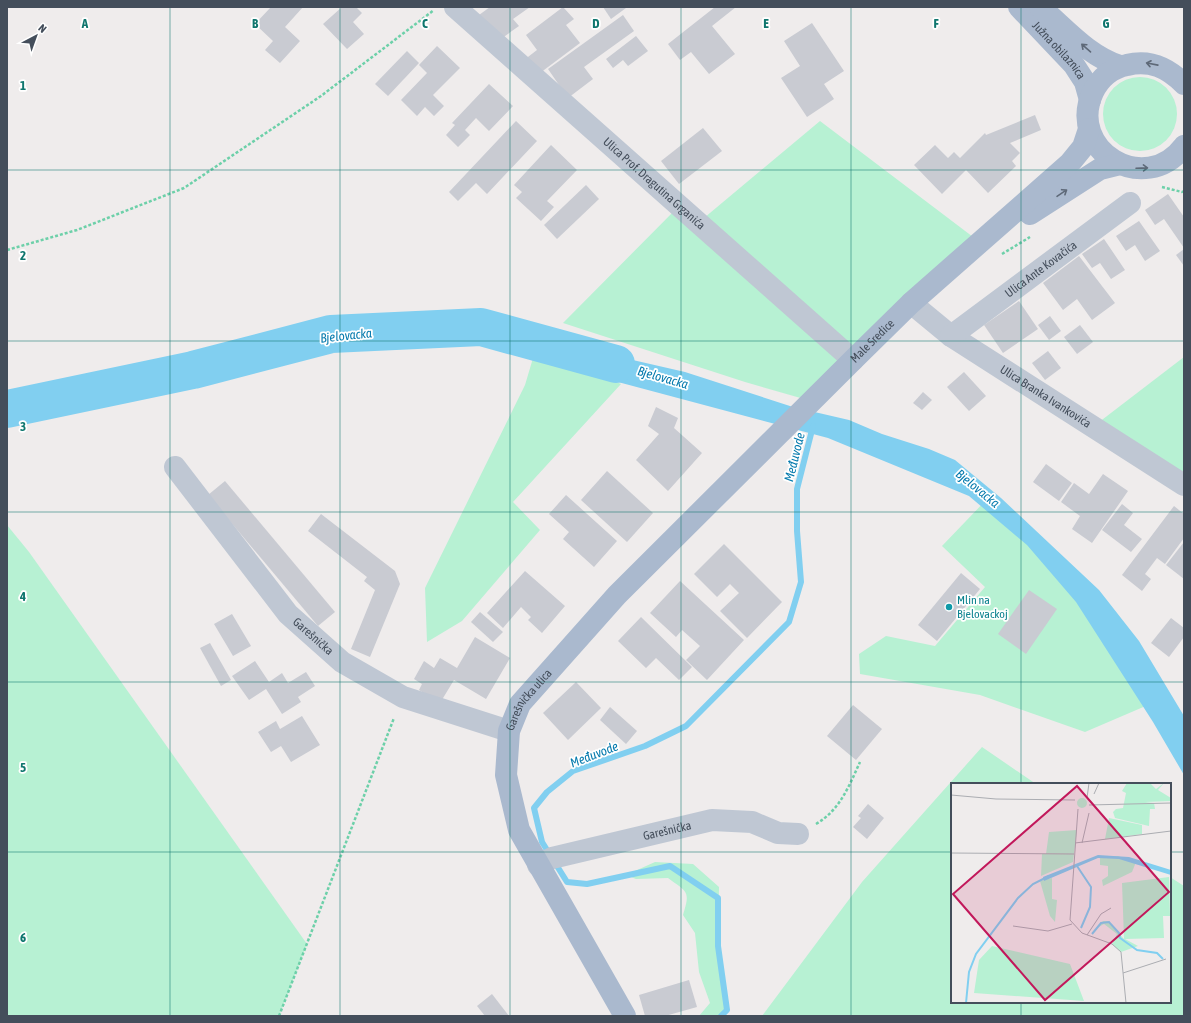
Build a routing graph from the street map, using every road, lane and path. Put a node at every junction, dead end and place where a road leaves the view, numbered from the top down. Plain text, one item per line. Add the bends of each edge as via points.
1 (438, 7) edge
2 (456, 7) edge
3 (1019, 7) edge
4 (1040, 7) edge
5 (1120, 66) junction
6 (1180, 76) edge
7 (1090, 100) junction
8 (1089, 129) junction
9 (1184, 146) edge
10 (1120, 164) junction
11 (1175, 166) edge
12 (1156, 188) dead end
13 (1184, 191) edge
14 (1130, 203) dead end
15 (1035, 233) dead end
16 (981, 243) junction
17 (7, 250) edge
18 (996, 258) dead end
19 (911, 303) junction
20 (951, 336) junction
21 (853, 360) junction
22 (769, 445) joint
23 (175, 467) dead end
24 (1184, 485) edge
25 (403, 697) junction
26 (509, 731) junction
27 (860, 762) dead end
28 (798, 834) joint
29 (538, 865) junction
30 (279, 1016) edge
31 (624, 1016) edge

1 - 17 path via 321,96 184,188 77,230
2 - 21 street, Ulica Prof. Dragutina Grganića
3 - 7 main road, Južna obilaznica via 1074,65 1085,82
5 -> 4 main road, Južna obilaznica via 1105,62 1091,52
6 -> 5 main road via 1156,64 1138,62
5 - 7 main road via 1107,74 1096,86
7 - 8 main road
8 - 10 main road via 1096,144 1106,156
8 - 16 main road, Male Sredice via 1083,147 1070,163
9 - 11 main road
10 -> 11 main road via 1136,169
16 -> 10 main road, Male Sredice via 1100,169
12 - 13 path
14 - 20 street, Ulica Ante Kovačića
15 - 18 path
16 - 19 main road, Male Sredice
19 - 20 street, Ulica Branka Ivankovića
19 - 21 main road, Male Sredice
20 - 24 street, Ulica Branka Ivankovića
21 - 22 main road, Male Sredice
22 - 26 main road, Garešnička ulica via 616,595 520,704
23 - 25 street, Garešnička via 288,614 342,662
25 - 26 street, Garešnička
25 - 30 path
26 - 29 main road, Garešnička ulica via 506,775 520,830
27 - 28 path via 845,796 827,818
28 - 29 street, Garešnička via 778,834 752,822 712,820 552,858
29 - 31 main road, Garešnička ulica

